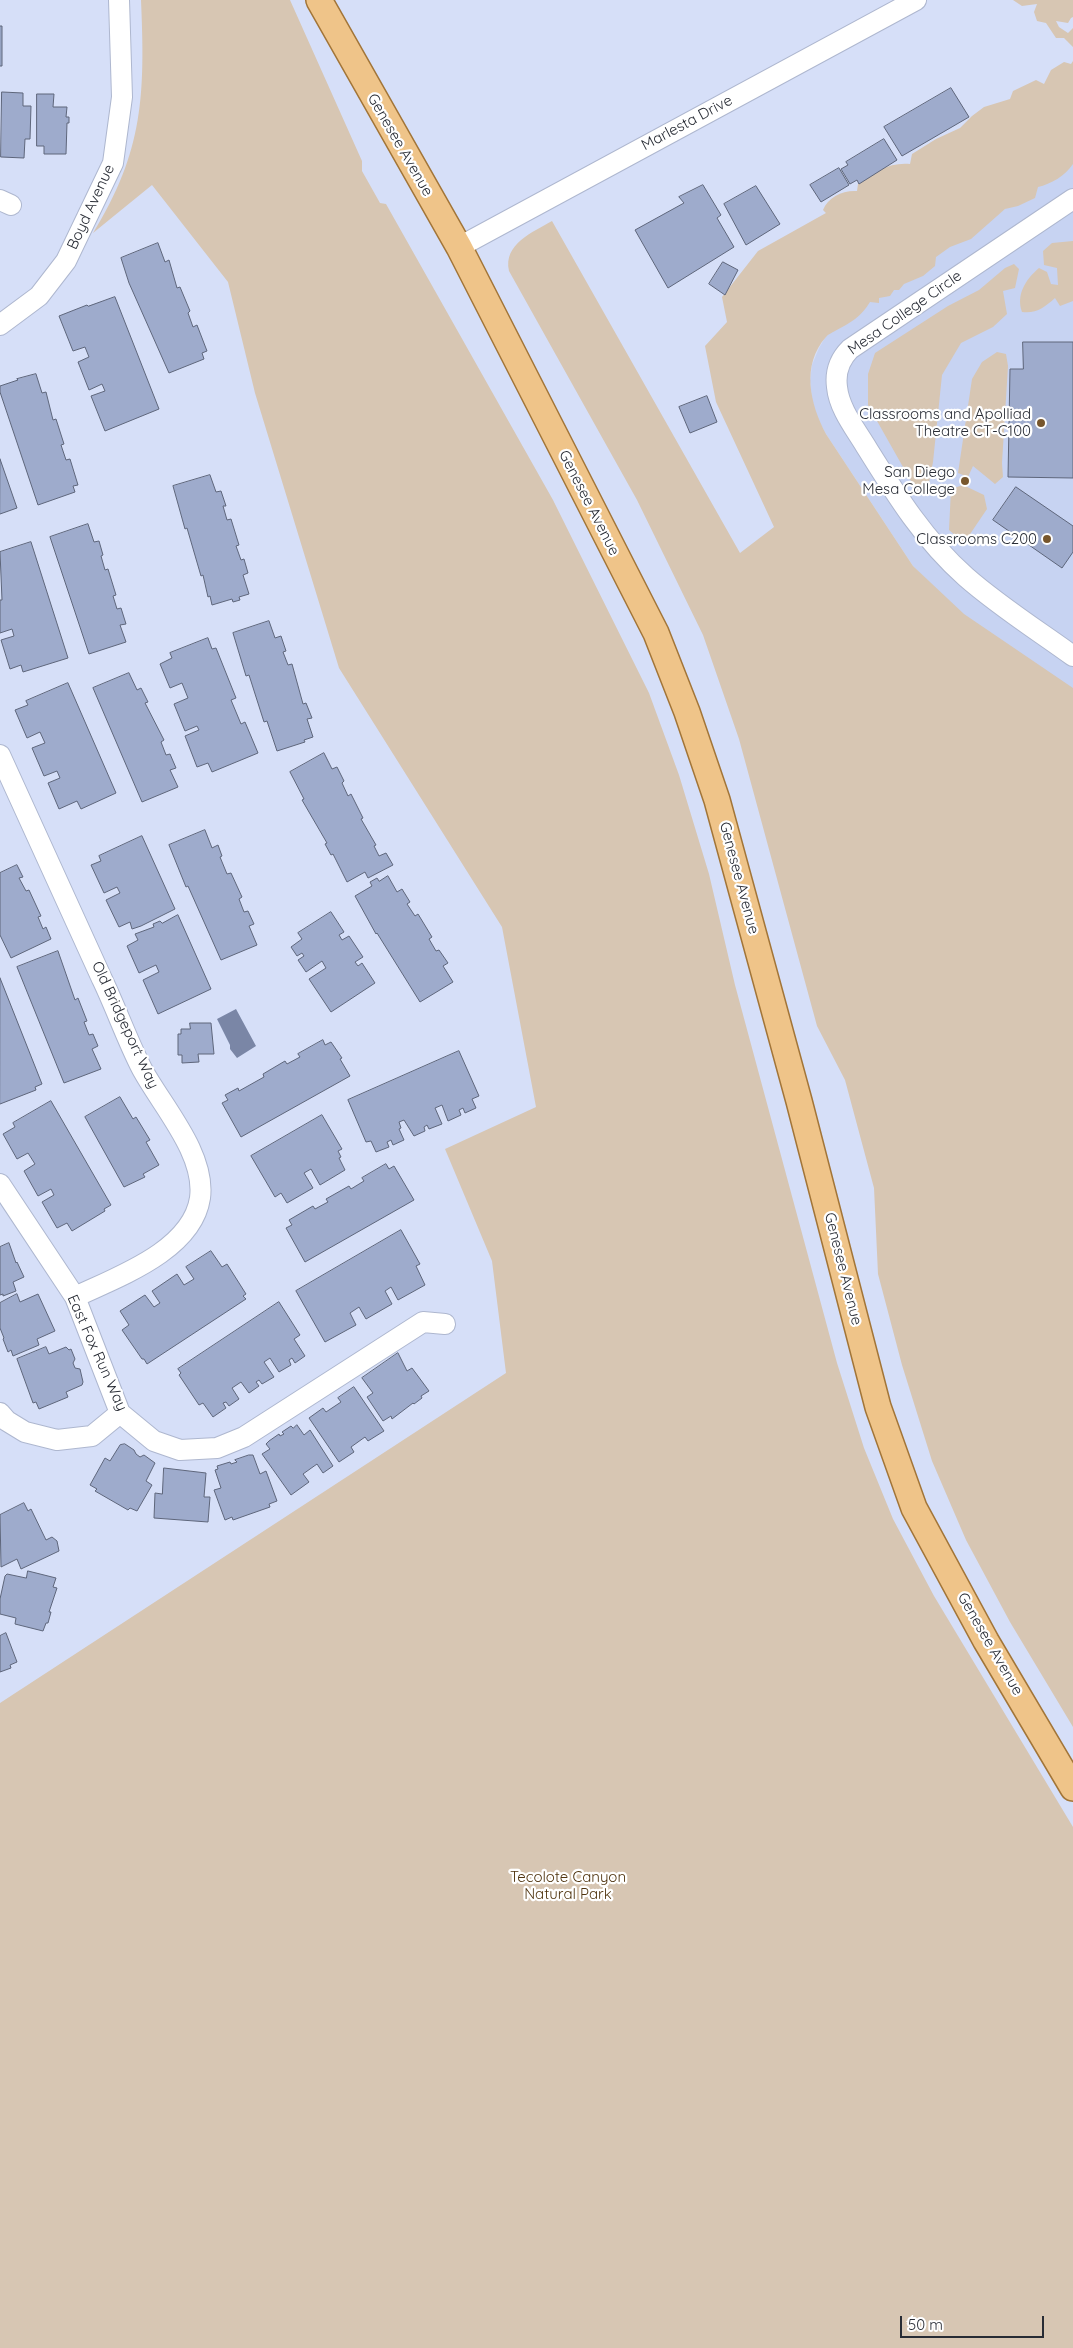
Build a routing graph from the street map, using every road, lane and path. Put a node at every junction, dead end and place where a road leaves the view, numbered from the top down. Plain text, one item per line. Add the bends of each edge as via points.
1 (119, 0) edge
2 (319, 0) edge
3 (916, 0) edge
4 (1073, 199) edge
5 (458, 247) junction
6 (0, 325) edge
7 (1073, 656) edge
8 (0, 756) edge
9 (0, 1184) edge
10 (75, 1297) junction
11 (445, 1324) dead end
12 (120, 1412) junction
13 (0, 1413) edge
14 (1073, 1788) edge

1 - 6 street, Boyd Avenue via 122,97 113,163 66,261 39,296
2 - 5 main road, Genesee Avenue
3 - 5 street, Marlesta Drive
4 - 7 street, Mesa College Circle via 850,349 841,360 836,380 839,398 847,415 900,501 927,537 979,588
5 - 14 main road, Genesee Avenue via 656,633 687,712 718,800 738,871 878,1407 914,1508 986,1641
8 - 10 street, Old Bridgeport Way via 142,1068 187,1142 200,1174 200,1198 191,1221 171,1246
9 - 10 street, East Fox Run Way
10 - 12 street, East Fox Run Way
11 - 12 street, East Fox Run Way via 422,1322 244,1437 217,1448 180,1450 154,1442
12 - 13 street via 92,1436 57,1440 25,1432

